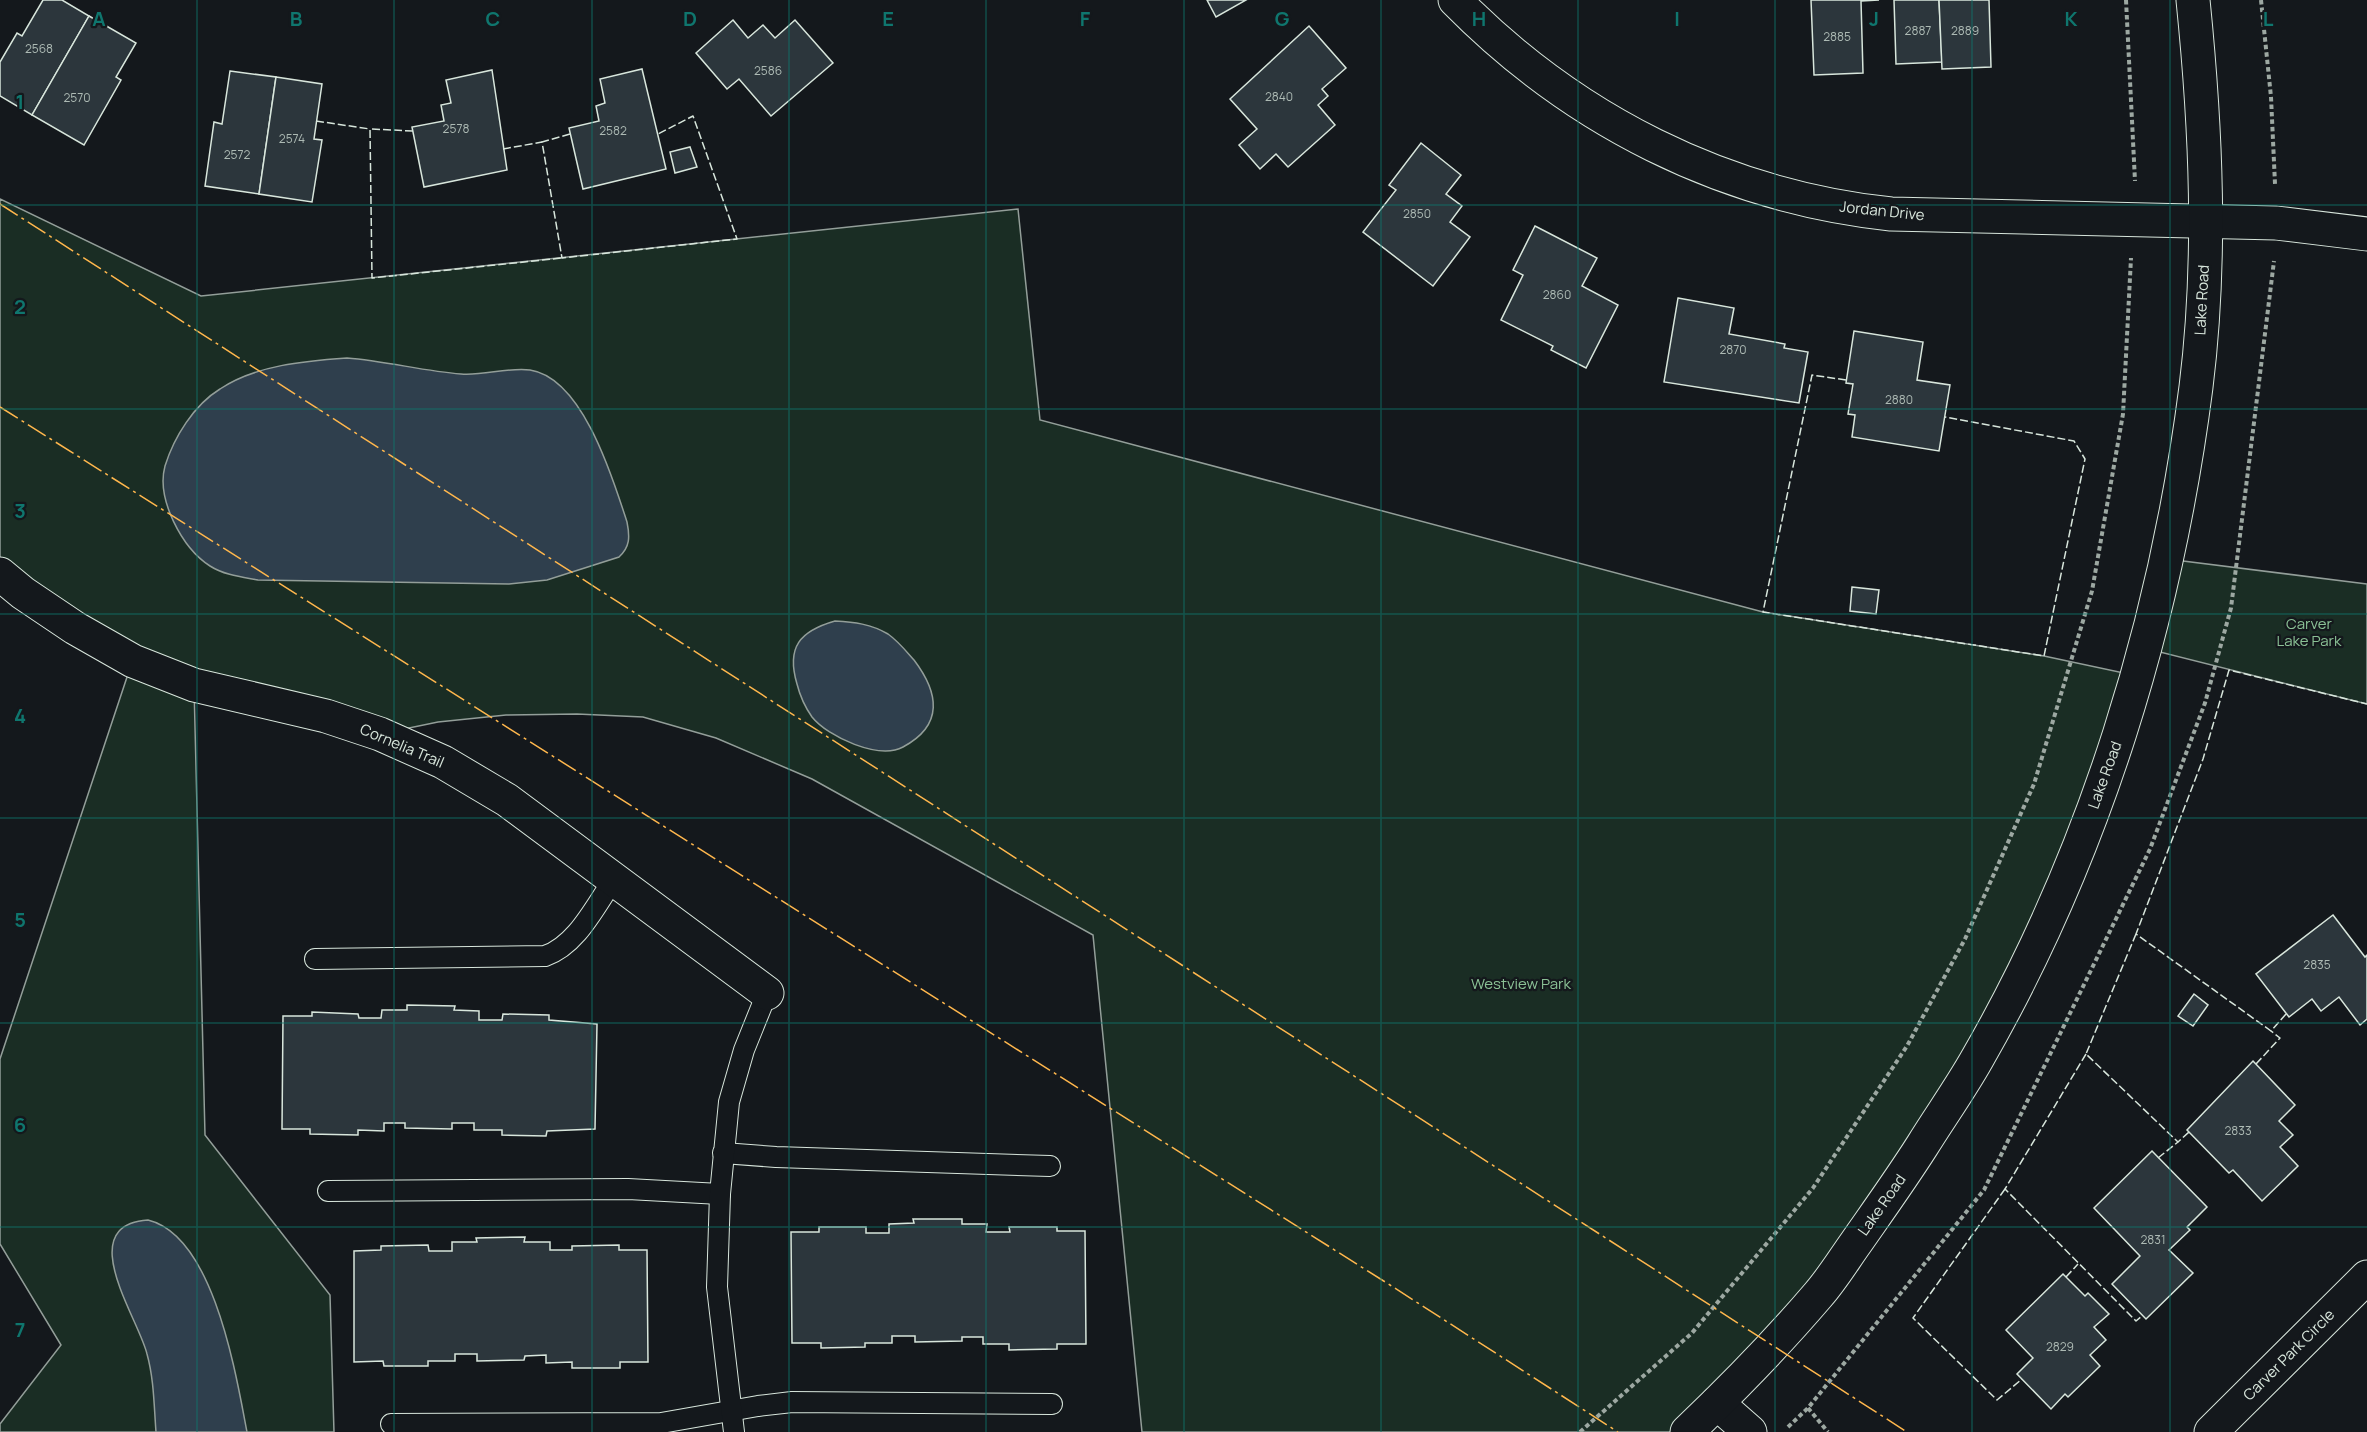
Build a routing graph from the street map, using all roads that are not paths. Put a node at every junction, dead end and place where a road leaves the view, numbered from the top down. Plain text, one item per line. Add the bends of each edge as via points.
1 (1455, 0) edge
2 (2193, 0) edge
3 (2205, 221) junction
4 (2367, 234) edge
5 (0, 574) edge
6 (614, 879) junction
7 (315, 959) dead end
8 (767, 993) joint
9 (723, 1153) junction
10 (1050, 1166) dead end
11 (328, 1191) dead end
12 (720, 1194) junction
13 (2367, 1277) edge
14 (1717, 1403) junction
15 (1052, 1404) dead end
16 (731, 1410) junction
17 (391, 1424) dead end
18 (734, 1432) edge
19 (1687, 1432) edge
20 (1750, 1432) edge
21 (2211, 1432) edge

1 - 3 street, Jordan Drive via 1533,70 1603,119 1670,155 1757,187 1891,214
2 - 3 street, Lake Road via 2202,84
3 - 4 street, Jordan Drive via 2293,224
3 - 14 street, Lake Road via 2196,385 2167,559 2129,706 2079,848 2036,947 1977,1059 1902,1177 1820,1293
5 - 6 street, Cornelia Trail via 66,622 133,661 194,685 326,716 444,762 507,800
6 - 7 lane via 572,939 545,956
6 - 8 street, Cornelia Trail
8 - 9 lane via 729,1102
9 - 10 lane
9 - 12 lane
11 - 12 lane via 628,1189
12 - 16 lane via 717,1287
13 - 21 street, Carver Park Circle
14 - 19 street, Lake Road
14 - 20 street
15 - 16 lane via 792,1402
16 - 17 lane via 661,1423
16 - 18 lane

